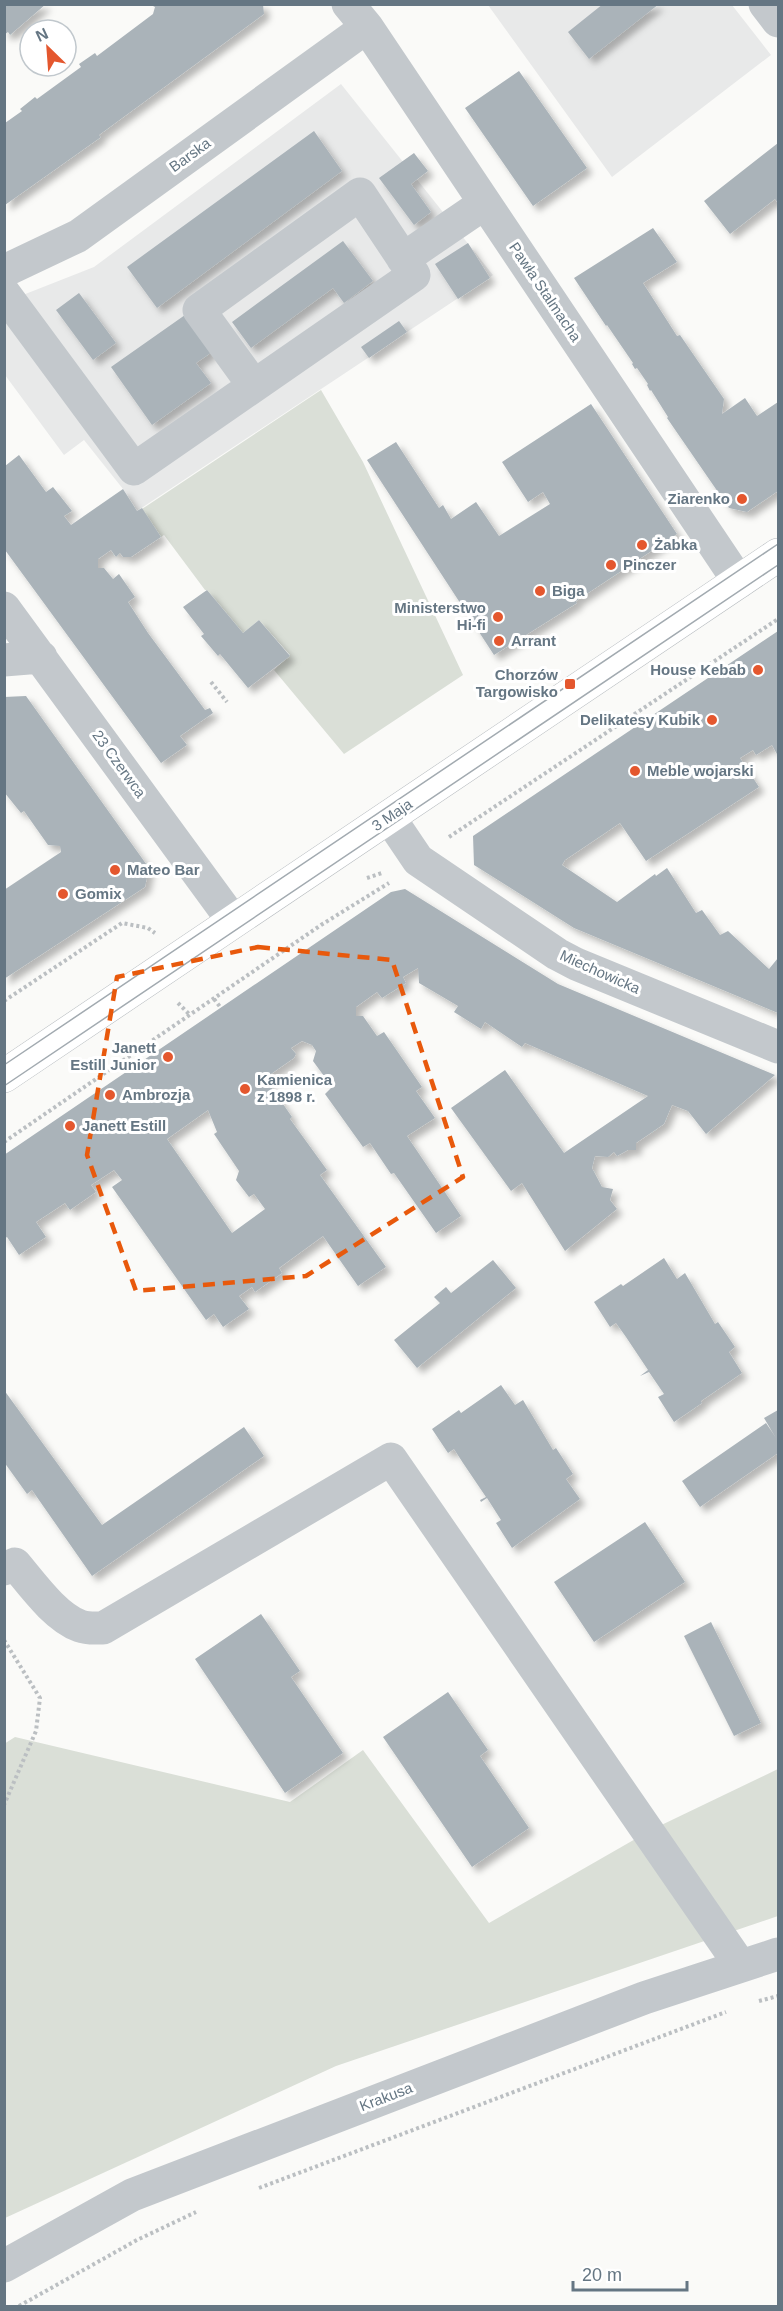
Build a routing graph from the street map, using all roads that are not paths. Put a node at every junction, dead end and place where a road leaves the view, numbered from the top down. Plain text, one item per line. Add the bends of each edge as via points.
1 (765, 4) edge
2 (358, 16) edge
3 (778, 21) edge
4 (486, 203) junction
5 (403, 259) junction
6 (4, 272) edge
7 (4, 292) edge
8 (254, 386) junction
9 (778, 555) edge
10 (739, 582) junction
11 (4, 608) edge
12 (40, 657) junction
13 (4, 660) edge
14 (389, 817) junction
15 (233, 921) junction
16 (778, 1047) edge
17 (4, 1076) edge
18 (4, 1569) edge
19 (778, 1954) edge
20 (740, 1965) junction
21 (4, 2266) edge

1 - 3 street
2 - 4 street, Pawła Stalmacha
2 - 6 street, Barska via 78,236
4 - 5 street
4 - 10 street, Pawła Stalmacha
5 - 8 street via 414,275
5 - 8 street via 360,194 199,310
7 - 8 street via 134,469
9 - 10 main road, 3 Maja
10 - 14 main road, 3 Maja
11 - 12 street, 23 Czerwca
12 - 13 street
12 - 15 street, 23 Czerwca
14 - 15 main road, 3 Maja
14 - 16 street, Miechowicka via 418,860 557,954
15 - 17 main road, 3 Maja
18 - 20 street via 15,1564 65,1618 90,1629 103,1628 391,1459
19 - 20 street, Krakusa
20 - 21 street, Krakusa via 644,1998 132,2195

